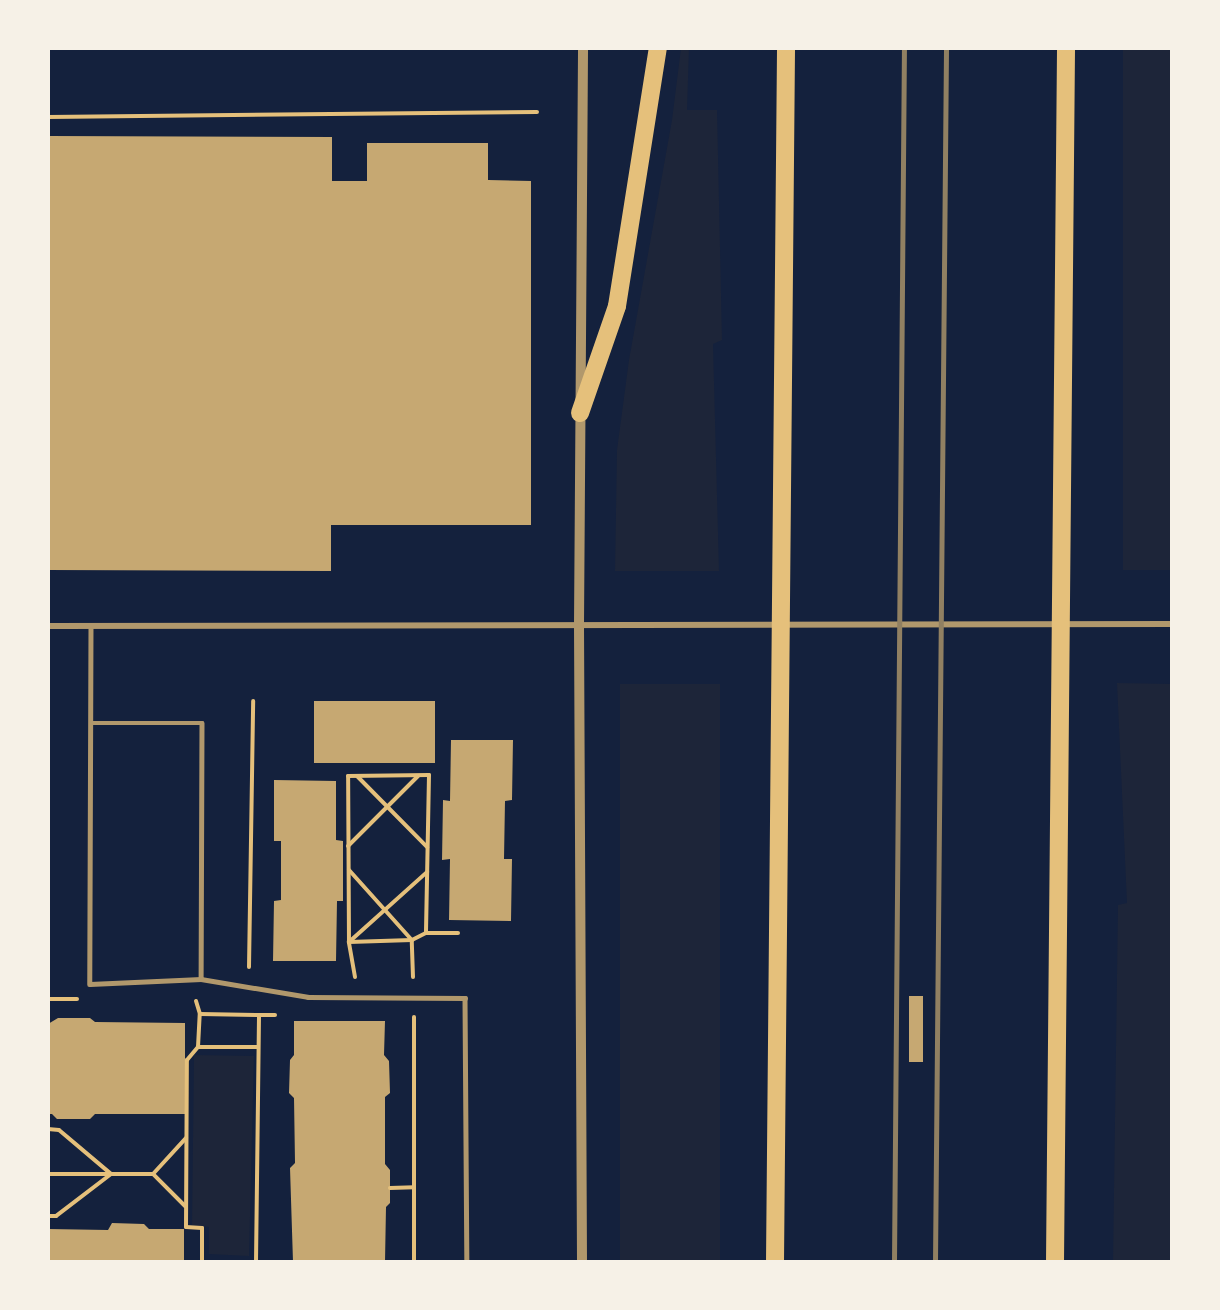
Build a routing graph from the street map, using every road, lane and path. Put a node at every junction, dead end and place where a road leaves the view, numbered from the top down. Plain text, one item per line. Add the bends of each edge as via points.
1 (583, 48) edge
2 (658, 48) edge
3 (786, 48) edge
4 (1066, 48) edge
5 (537, 112) dead end
6 (48, 117) edge
7 (580, 413) junction
8 (1172, 624) edge
9 (579, 625) junction
10 (48, 626) edge
11 (91, 626) junction
12 (253, 701) dead end
13 (91, 723) junction
14 (419, 775) junction
15 (357, 776) junction
16 (387, 807) junction
17 (348, 846) junction
18 (427, 848) junction
19 (349, 870) junction
20 (427, 872) junction
21 (385, 910) junction
22 (426, 933) junction
23 (458, 933) dead end
24 (412, 940) junction
25 (349, 942) junction
26 (201, 979) junction
27 (249, 987) junction
28 (358, 998) junction
29 (413, 998) junction
30 (259, 1015) junction
31 (281, 1015) dead end
32 (403, 1017) dead end
33 (414, 1017) junction
34 (198, 1047) junction
35 (258, 1047) junction
36 (48, 1129) edge
37 (186, 1137) junction
38 (48, 1174) edge
39 (111, 1174) junction
40 (153, 1174) junction
41 (414, 1187) junction
42 (390, 1188) dead end
43 (185, 1207) junction
44 (48, 1216) edge
45 (202, 1262) edge
46 (256, 1262) edge
47 (414, 1262) edge
48 (466, 1262) edge
49 (582, 1262) edge
50 (775, 1262) edge
51 (1055, 1262) edge

1 - 7 street
2 - 7 highway via 617,306
3 - 50 highway
4 - 51 highway
5 - 6 path
7 - 9 street
8 - 9 street
9 - 11 street
9 - 49 street
10 - 11 street
11 - 13 lane
12 - 27 path
13 - 26 lane via 202,723
13 - 26 lane via 90,984
14 - 15 path
14 - 16 path
14 - 18 path via 429,775
15 - 16 path
15 - 17 path via 348,776
16 - 17 path
16 - 18 path
17 - 19 path
18 - 20 path
19 - 21 path
19 - 25 path
20 - 21 path
20 - 22 path
21 - 24 path
21 - 25 path
22 - 23 path
22 - 24 path
24 - 25 path
24 - 29 path
25 - 28 path
26 - 27 lane
27 - 28 lane via 308,997
27 - 30 path via 249,999
28 - 29 lane
29 - 33 path
29 - 48 lane via 465,998
30 - 31 path
30 - 34 path via 200,1014
30 - 35 path
32 - 33 path
33 - 41 path
34 - 35 path
34 - 37 path via 187,1060
35 - 46 path
36 - 39 path via 59,1130
37 - 40 path
37 - 43 path
38 - 39 path
39 - 40 path
39 - 44 path via 56,1216
40 - 43 path
41 - 42 path
41 - 47 path
43 - 45 path via 186,1227 202,1228

